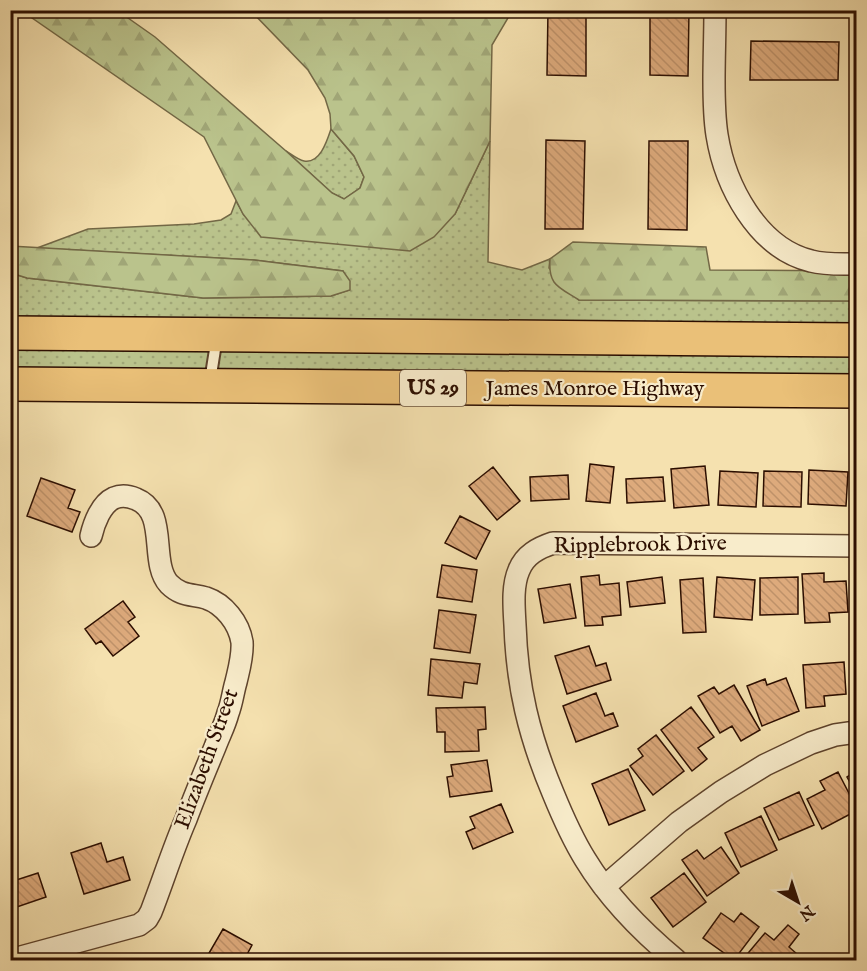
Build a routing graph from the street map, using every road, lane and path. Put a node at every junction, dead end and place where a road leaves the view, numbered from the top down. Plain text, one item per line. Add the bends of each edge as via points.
1 (715, 10) edge
2 (856, 264) edge
3 (10, 333) edge
4 (217, 334) junction
5 (856, 340) edge
6 (10, 384) edge
7 (209, 386) junction
8 (856, 391) edge
9 (91, 536) dead end
10 (856, 546) edge
11 (856, 732) edge
12 (604, 887) junction
13 (10, 960) edge
14 (676, 960) edge

1 - 2 street via 714,112 725,166 737,194 753,221 789,253 809,261
3 - 4 highway, US 29
4 - 5 highway, US 29
4 - 7 lane
6 - 7 highway, James Monroe Highway / US 29
7 - 8 highway, James Monroe Highway / US 29
9 - 13 street, Elizabeth Street via 94,524 111,499 128,496 148,507 154,517 166,580 185,595 206,598 228,613 242,640 242,655 228,713 147,919 139,925
10 - 12 street, Ripplebrook Drive via 567,542 537,548 527,557 516,579 514,604 516,654 527,720 567,826
11 - 12 street via 811,743 721,792 679,822
12 - 14 street, Ripplebrook Drive

